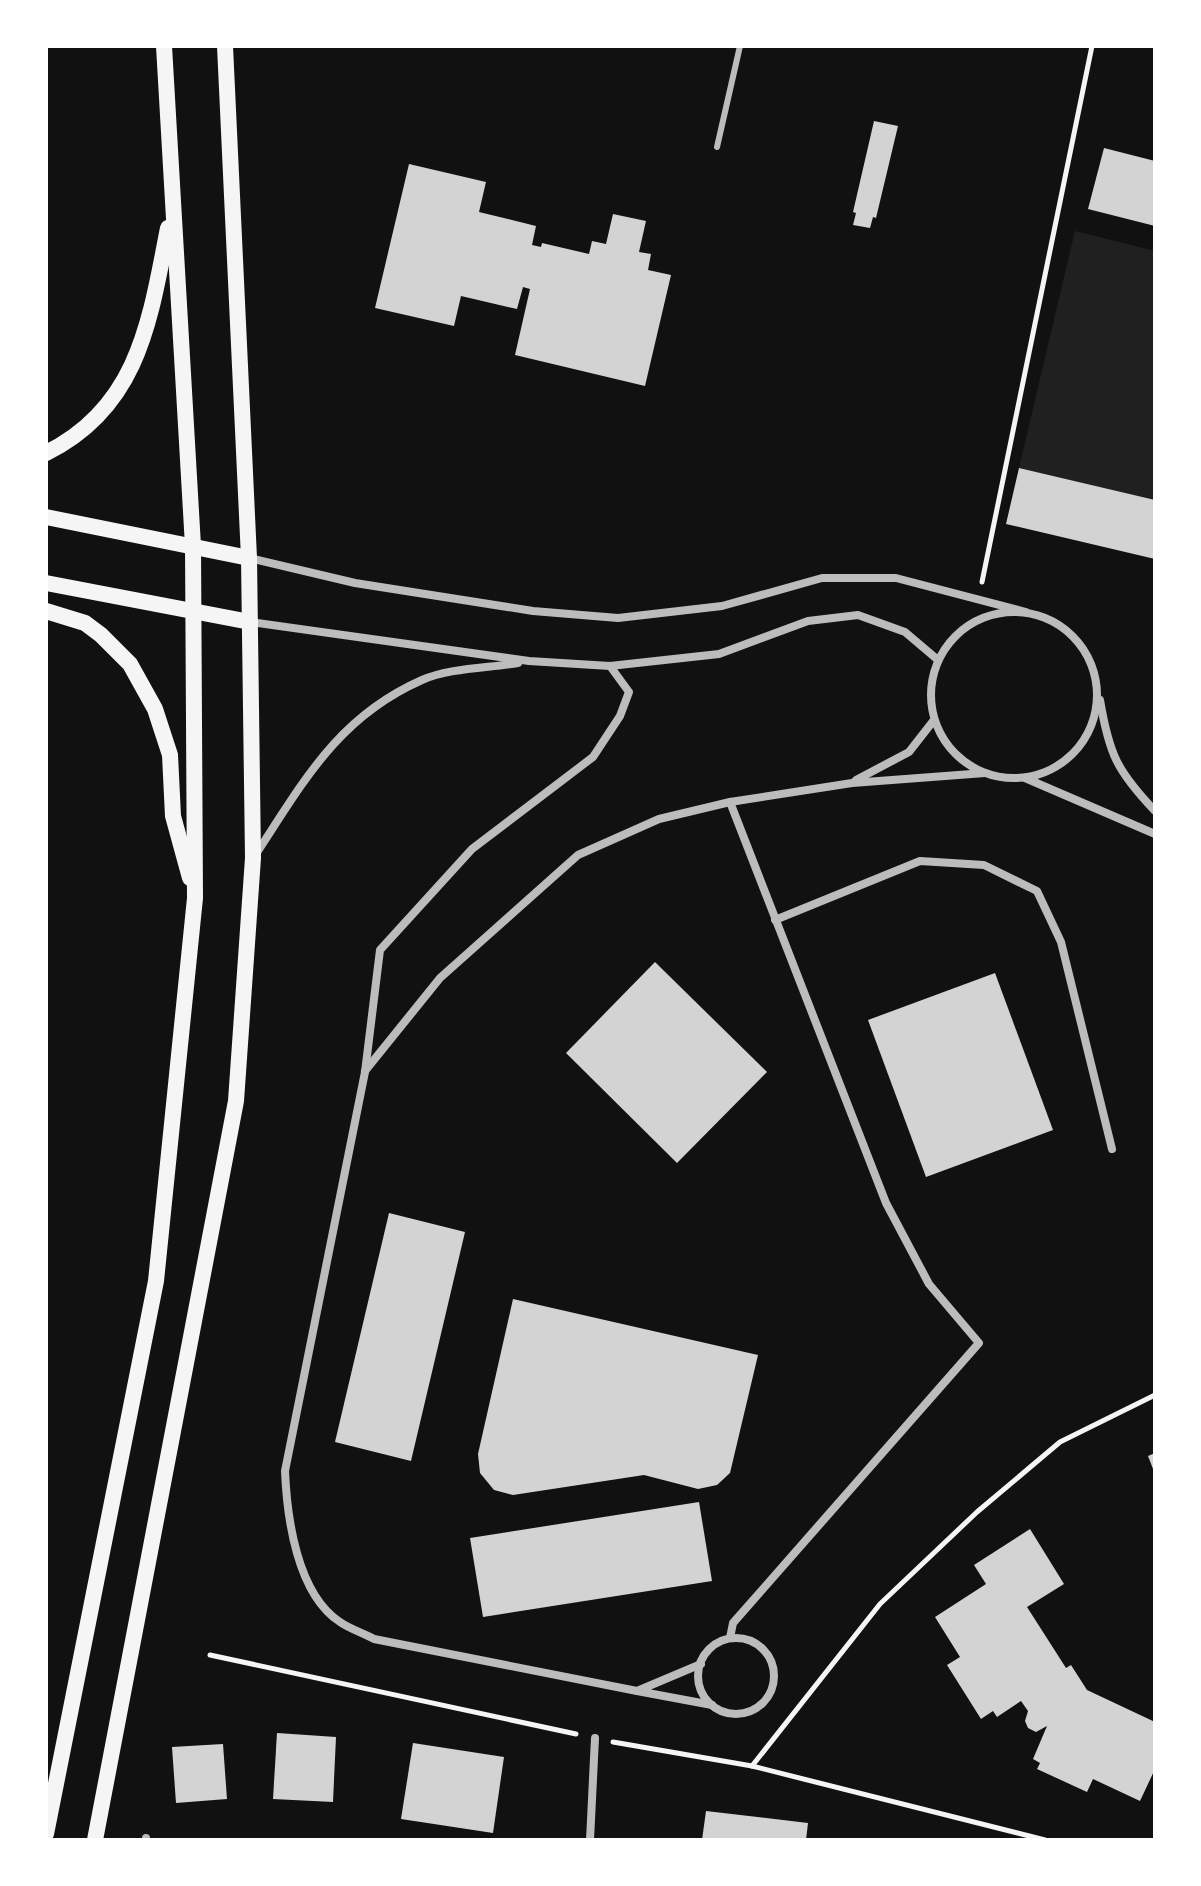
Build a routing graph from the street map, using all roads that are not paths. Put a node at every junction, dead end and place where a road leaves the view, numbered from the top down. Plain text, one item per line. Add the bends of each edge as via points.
1 (164, 46) edge
2 (225, 46) edge
3 (740, 46) edge
4 (717, 147) dead end
5 (173, 203) junction
6 (46, 453) edge
7 (46, 517) edge
8 (193, 546) junction
9 (249, 558) junction
10 (46, 583) edge
11 (46, 611) edge
12 (195, 612) junction
13 (1026, 612) junction
14 (250, 622) junction
15 (938, 660) junction
16 (529, 661) junction
17 (610, 666) junction
18 (1095, 676) junction
19 (934, 720) junction
20 (985, 773) junction
21 (1024, 778) junction
22 (852, 783) junction
23 (730, 802) junction
24 (1155, 811) edge
25 (1155, 834) edge
26 (253, 858) junction
27 (195, 898) junction
28 (775, 920) junction
29 (365, 1072) junction
30 (1112, 1149) dead end
31 (730, 1638) junction
32 (701, 1664) junction
33 (637, 1691) junction
34 (712, 1705) junction
35 (595, 1738) road end
36 (46, 1834) edge
37 (95, 1840) edge
38 (590, 1840) edge

1 - 5 main road
2 - 9 main road
3 - 4 lane
5 - 6 main road via 151,318 124,383 90,424
5 - 8 main road
7 - 8 main road
8 - 9 main road
8 - 12 main road
9 - 13 street via 355,583 533,611 618,618 722,606 822,578 896,578
9 - 14 main road
10 - 12 main road
11 - 27 main road via 85,623 101,635 130,664 155,709 170,755 173,816
12 - 14 main road
12 - 27 main road
13 - 15 street via 999,612 974,621 952,637
13 - 18 street via 1071,633
14 - 16 street
14 - 26 main road
15 - 17 street via 905,632 858,615 808,621 719,654
15 - 19 street via 931,679
16 - 17 street
16 - 26 street via 424,679 355,718 314,766
17 - 29 street via 629,692 593,757 472,849 380,950
18 - 21 street via 1093,722 1082,743 1067,760
18 - 24 street via 1108,749
19 - 20 street via 945,743
19 - 22 street via 909,752
20 - 21 street
20 - 22 street
21 - 25 street
22 - 23 street
23 - 28 street
23 - 29 street via 659,819 578,855 440,978
26 - 37 main road via 236,1101
27 - 36 main road via 156,1281
28 - 30 street via 920,861 984,865 1037,891 1061,942
28 - 31 street via 886,1203 929,1284 979,1343 733,1623
29 - 33 street via 285,1471 286,1504 302,1567 337,1621 374,1639
31 - 32 street via 711,1647
31 - 34 street via 745,1638 769,1656 773,1686 755,1710 725,1712
32 - 33 street
32 - 34 street via 700,1686
33 - 34 street
35 - 38 street

